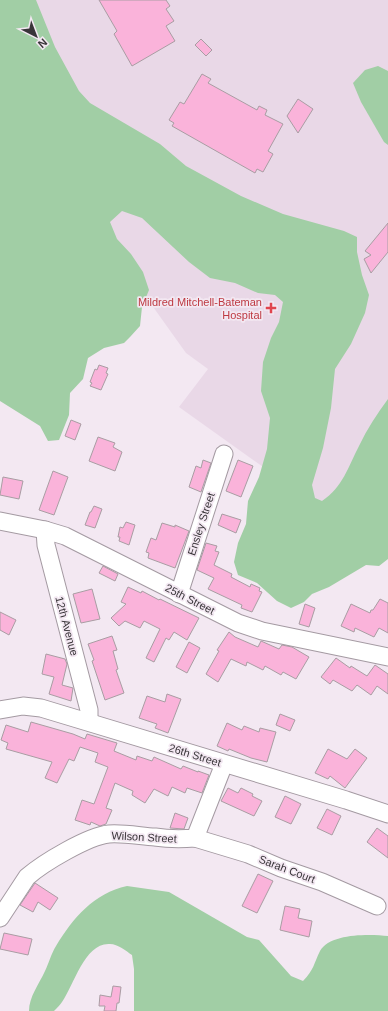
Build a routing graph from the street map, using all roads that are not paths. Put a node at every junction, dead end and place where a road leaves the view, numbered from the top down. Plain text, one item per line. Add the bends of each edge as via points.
1 (224, 454) dead end
2 (0, 521) edge
3 (45, 530) junction
4 (179, 594) junction
5 (388, 657) edge
6 (0, 710) edge
7 (89, 722) junction
8 (224, 764) junction
9 (388, 814) edge
10 (195, 838) junction
11 (377, 906) dead end
12 (0, 918) edge

1 - 4 street, Ensley Street
2 - 3 street, 25th Street
3 - 4 street, 25th Street via 65,536
3 - 7 street, 12th Avenue via 46,545 89,710
4 - 5 street, 25th Street via 250,628
6 - 7 street, 26th Street via 31,706
7 - 8 street, 26th Street
8 - 9 street, 26th Street
8 - 10 street
10 - 11 street, Sarah Court via 248,854
10 - 12 street, Wilson Street via 107,834 82,842 32,872

